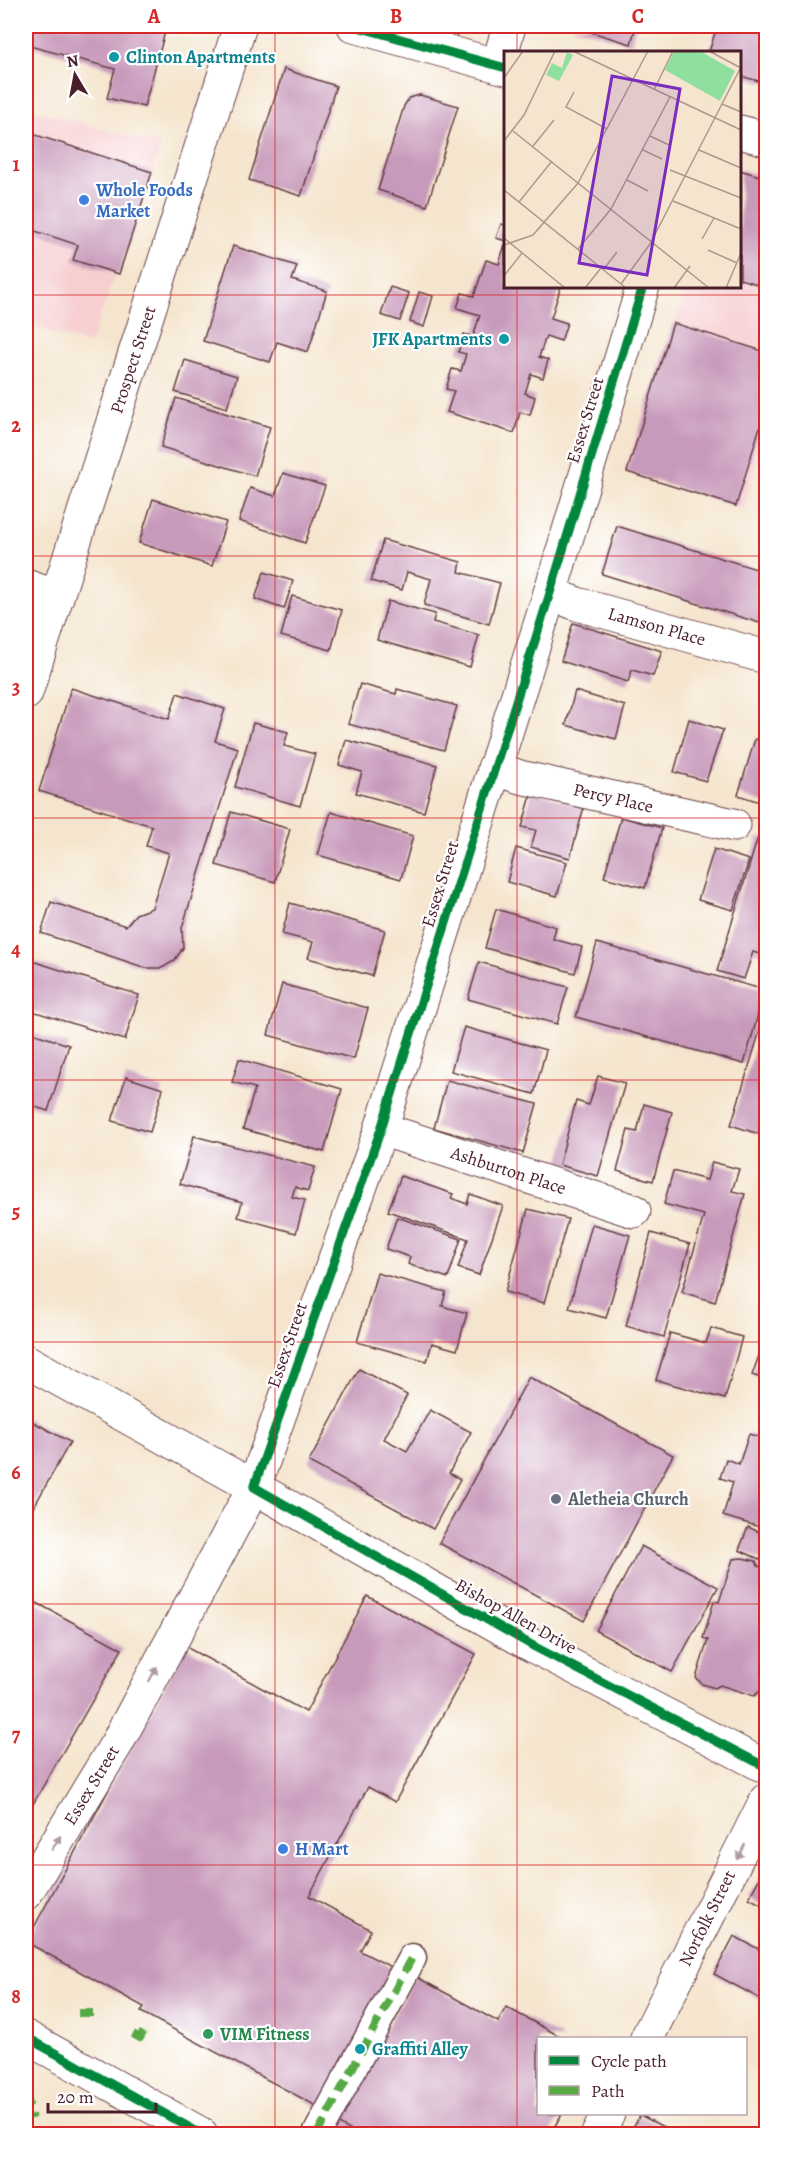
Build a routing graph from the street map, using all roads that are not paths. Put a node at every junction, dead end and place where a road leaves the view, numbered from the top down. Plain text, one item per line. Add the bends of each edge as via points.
1 (240, 26) edge
2 (354, 26) edge
3 (509, 26) edge
4 (505, 51) edge
5 (502, 67) edge
6 (741, 132) edge
7 (766, 139) edge
8 (642, 288) edge
9 (26, 586) edge
10 (550, 594) junction
11 (57, 597) junction
12 (766, 657) edge
13 (26, 693) edge
14 (494, 768) junction
15 (734, 825) dead end
16 (381, 1129) junction
17 (634, 1211) dead end
18 (26, 1361) edge
19 (254, 1486) junction
20 (766, 1767) edge
21 (766, 1800) edge
22 (26, 1893) edge
23 (412, 1958) dead end
24 (26, 2037) edge
25 (648, 2037) edge
26 (607, 2115) edge
27 (201, 2134) edge
28 (317, 2134) edge
29 (597, 2134) edge

1 - 11 street, Prospect Street
2 - 5 street
3 - 4 street
6 - 7 street
8 - 10 street, Essex Street
9 - 11 street
10 - 12 street, Lamson Place
10 - 14 street, Essex Street
11 - 13 street, Prospect Street
14 - 15 street, Percy Place
14 - 16 street, Essex Street
16 - 17 street, Ashburton Place
16 - 19 street, Essex Street
18 - 19 street, Bishop Allen Drive
19 - 20 street, Bishop Allen Drive via 535,1647
22 -> 19 street, Essex Street via 117,1743
21 -> 25 street, Norfolk Street
23 - 28 street
24 - 27 street
26 - 29 street

